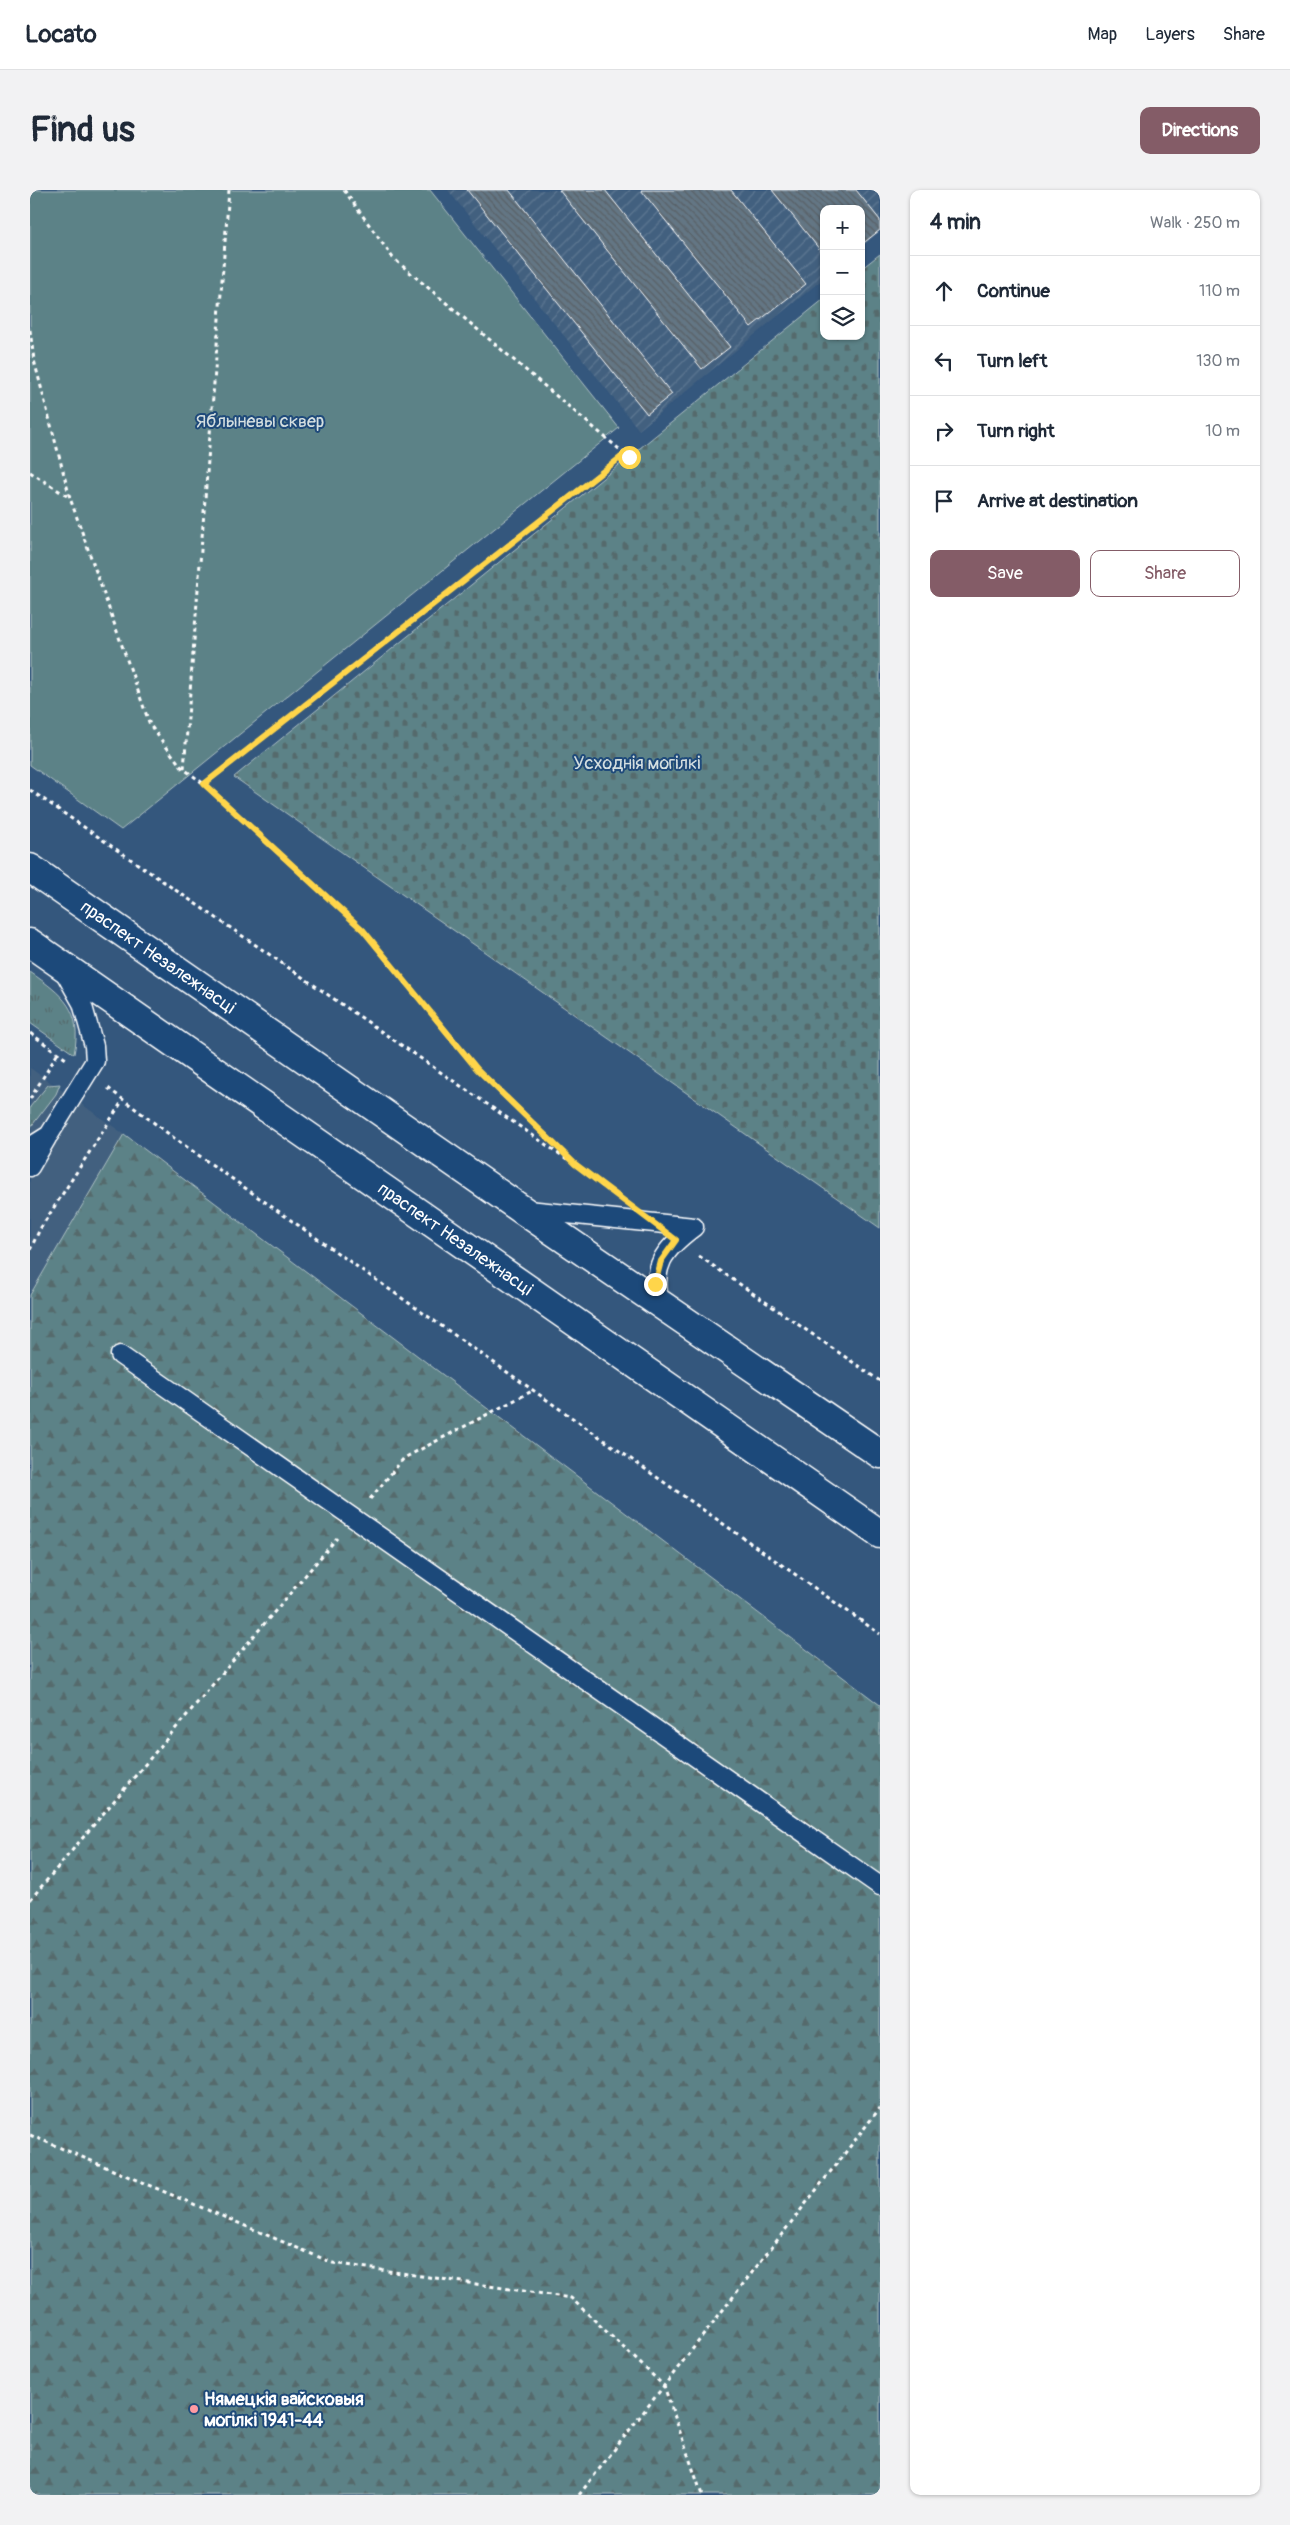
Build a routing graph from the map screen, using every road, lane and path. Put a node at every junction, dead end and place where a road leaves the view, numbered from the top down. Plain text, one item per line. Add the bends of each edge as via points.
1 (229, 190) edge
2 (344, 190) edge
3 (30, 330) edge
4 (625, 454) junction
5 (638, 465) dead end
6 (30, 472) edge
7 (70, 498) junction
8 (184, 769) junction
9 (204, 784) junction
10 (30, 790) edge
11 (30, 868) edge
12 (30, 943) edge
13 (60, 964) junction
14 (30, 1033) edge
15 (58, 1053) junction
16 (87, 1073) junction
17 (30, 1099) edge
18 (123, 1100) junction
19 (49, 1135) junction
20 (30, 1147) edge
21 (575, 1164) junction
22 (30, 1167) edge
23 (614, 1193) dead end
24 (521, 1209) junction
25 (676, 1240) junction
26 (30, 1250) edge
27 (660, 1305) junction
28 (120, 1355) dead end
29 (880, 1381) edge
30 (534, 1390) junction
31 (880, 1454) edge
32 (354, 1518) junction
33 (880, 1534) edge
34 (880, 1634) edge
35 (880, 1886) edge
36 (30, 1900) edge
37 (880, 2108) edge
38 (30, 2135) edge
39 (664, 2386) junction
40 (579, 2495) edge
41 (702, 2495) edge

1 - 8 path
2 - 4 path via 393,258
3 - 7 path via 34,360
4 - 5 path
4 - 9 path
6 - 7 path
7 - 8 path via 150,725
8 - 9 path
9 - 21 path via 363,930 477,1069
10 - 21 path
11 - 24 main road, праспект Незалежнасці
12 - 13 main road, праспект Незалежнасці
13 - 16 lane via 82,1003 94,1046 95,1061
13 - 33 main road, праспект Незалежнасці
14 - 15 path
15 - 16 path
15 - 17 path
16 - 18 path
16 - 19 lane
18 - 26 path via 40,1228
18 - 30 path
19 - 20 lane
19 - 22 lane
21 - 23 path
24 - 25 lane via 694,1227
24 - 27 main road, праспект Незалежнасці
25 - 27 lane via 661,1261 655,1284
25 - 29 path
27 - 31 main road, праспект Незалежнасці
28 - 32 lane
30 - 32 path via 404,1458
30 - 34 path
32 - 35 lane
32 - 36 path
37 - 39 path
38 - 39 path via 333,2263 571,2298
39 - 40 path
39 - 41 path

